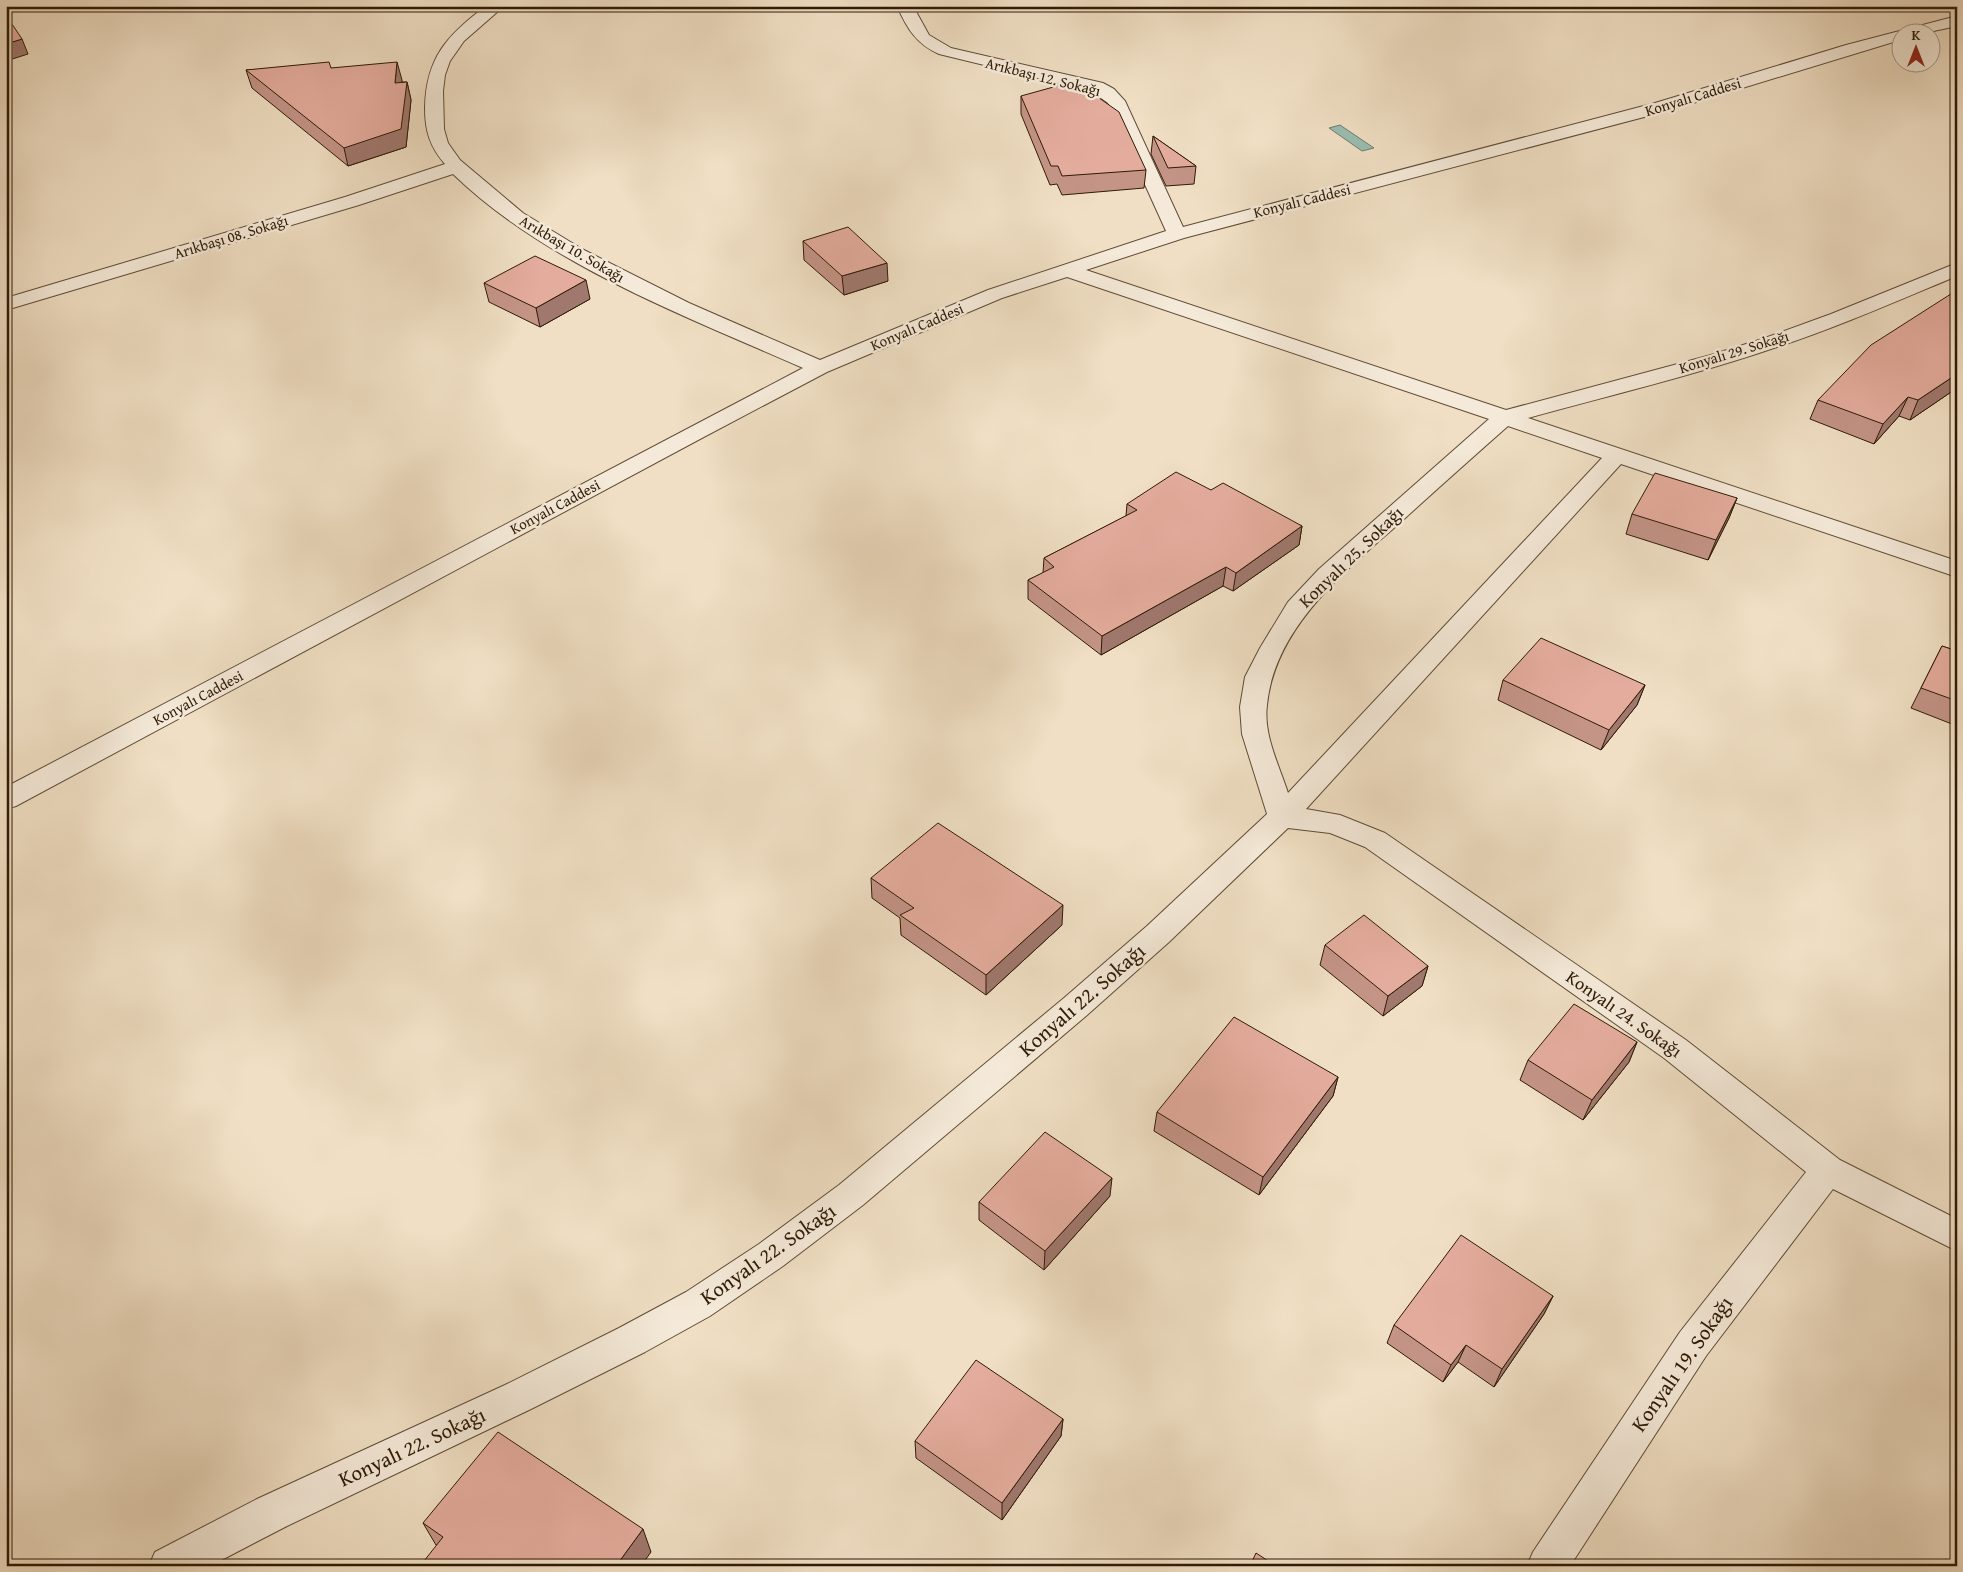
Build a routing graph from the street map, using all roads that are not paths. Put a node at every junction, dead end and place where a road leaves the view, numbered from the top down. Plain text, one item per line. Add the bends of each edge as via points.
1 (496, 6) edge
2 (905, 6) edge
3 (1957, 21) edge
4 (1940, 25) edge
5 (1890, 38) edge
6 (455, 166) junction
7 (1177, 234) junction
8 (1957, 269) edge
9 (1066, 270) junction
10 (6, 304) edge
11 (820, 368) junction
12 (1505, 417) junction
13 (1617, 455) junction
14 (1957, 569) edge
15 (6, 799) edge
16 (1282, 817) junction
17 (1828, 1170) junction
18 (1957, 1236) edge
19 (169, 1566) edge
20 (1547, 1566) edge

1 - 6 street, Arıkbaşı 10. Sokağı via 467,28 441,59 434,102 435,128 440,146
2 - 7 street, Arıkbaşı 12. Sokağı via 924,40 937,48 1097,87 1108,93 1116,101
3 - 4 street
5 - 7 street, Konyalı Caddesi via 1661,107
6 - 10 street, Arıkbaşı 08. Sokağı via 352,201
6 - 11 street, Arıkbaşı 10. Sokağı via 494,201 586,261
7 - 9 street, Konyalı Caddesi
8 - 12 street, Konyalı 29. Sokağı via 1838,318 1761,345
9 - 11 street, Konyalı Caddesi via 995,294
9 - 12 street
11 - 15 street, Konyalı Caddesi
12 - 13 street
12 - 16 street, Konyalı 25. Sokağı via 1328,574 1297,608 1273,648 1258,677 1253,707 1255,734
13 - 14 street
13 - 16 street, Konyalı 22. Sokağı
16 - 17 street, Konyalı 24. Sokağı via 1325,820 1350,827 1374,840 1675,1049
16 - 19 street, Konyalı 22. Sokağı via 1075,1007 851,1196 772,1255 698,1304 632,1340
17 - 18 street, Konyalı 24. Sokağı
17 - 20 street, Konyalı 19. Sokağı via 1693,1344

